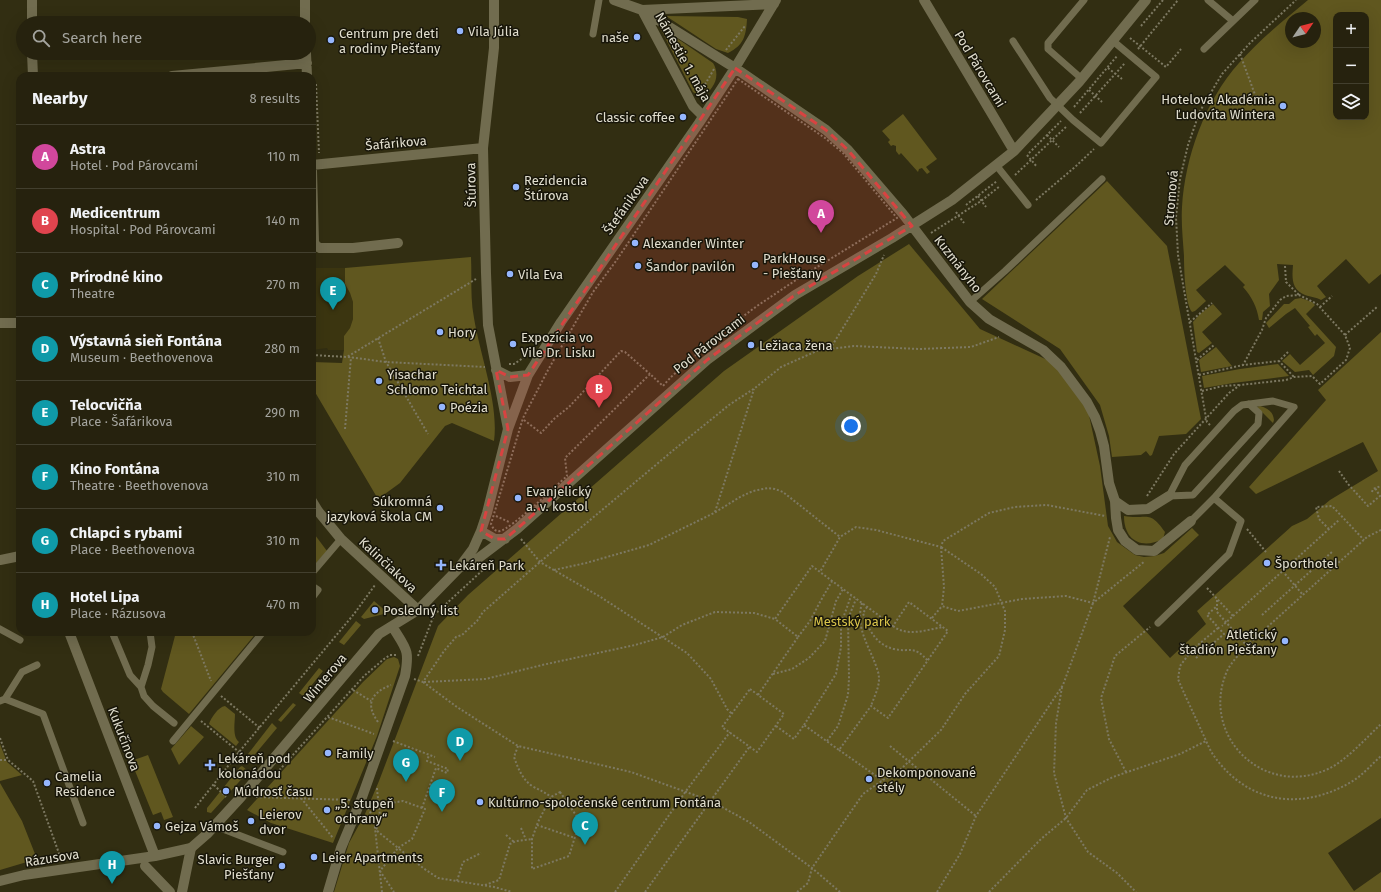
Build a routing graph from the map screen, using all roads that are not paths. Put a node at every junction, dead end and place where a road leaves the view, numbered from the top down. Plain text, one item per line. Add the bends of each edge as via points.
1 (32, 0) edge
2 (305, 0) edge
3 (494, 0) edge
4 (599, 0) edge
5 (614, 0) edge
6 (924, 0) edge
7 (1084, 0) edge
8 (1146, 0) edge
9 (1208, 0) edge
10 (1255, 0) edge
11 (775, 2) edge
12 (642, 10) junction
13 (32, 16) edge
14 (308, 16) edge
15 (1233, 21) junction
16 (593, 34) dead end
17 (1013, 41) dead end
18 (1113, 41) junction
19 (1204, 49) dead end
20 (32, 60) edge
21 (272, 60) edge
22 (310, 60) edge
23 (734, 68) junction
24 (33, 72) edge
25 (197, 72) edge
26 (311, 72) edge
27 (1082, 79) junction
28 (1057, 106) junction
29 (703, 116) junction
30 (483, 148) junction
31 (1014, 151) junction
32 (316, 165) edge
33 (996, 165) junction
34 (1102, 178) dead end
35 (1028, 205) road end
36 (912, 226) junction
37 (398, 243) dead end
38 (316, 246) edge
39 (970, 302) junction
40 (0, 324) edge
41 (16, 324) edge
42 (492, 369) junction
43 (528, 375) junction
44 (1249, 404) junction
45 (508, 429) junction
46 (1169, 496) junction
47 (1214, 498) junction
48 (1115, 500) junction
49 (316, 508) edge
50 (1191, 521) joint
51 (481, 531) junction
52 (340, 538) junction
53 (505, 540) junction
54 (16, 557) edge
55 (0, 560) edge
56 (316, 568) edge
57 (458, 569) junction
58 (418, 610) junction
59 (1158, 623) road end
60 (392, 626) junction
61 (0, 629) edge
62 (71, 636) edge
63 (114, 636) edge
64 (151, 636) edge
65 (260, 636) edge
66 (20, 640) dead end
67 (37, 665) dead end
68 (141, 688) junction
69 (2, 700) edge
70 (174, 723) dead end
71 (173, 741) dead end
72 (83, 824) dead end
73 (215, 826) junction
74 (191, 848) junction
75 (283, 852) dead end
76 (156, 856) junction
77 (145, 866) dead end
78 (0, 881) edge
79 (170, 892) edge
80 (182, 892) edge
81 (328, 892) edge

1 - 13 street
2 - 14 street
3 - 30 street, Štúrova via 494,48
4 - 16 lane
5 - 12 street, Námestie 1. mája
6 - 31 street, Pod Párovcami
7 - 27 lane via 1048,43 1048,49
8 - 18 street, Pod Párovcami
9 - 15 lane
10 - 15 lane
11 - 12 street, Námestie 1. mája
11 - 23 street, Štefánikova
12 - 23 street, Námestie 1. mája
12 - 29 street, Námestie 1. mája via 693,106
15 - 19 lane
17 - 28 lane
18 - 27 street, Pod Párovcami
18 - 28 lane via 1156,77 1101,143
20 - 24 street
21 - 25 street
22 - 26 street
23 - 29 street, Štefánikova
23 - 36 street, Kuzmányho via 826,130 848,150
27 - 28 street, Pod Párovcami
28 - 31 street, Pod Párovcami
29 - 43 street, Štefánikova via 561,322
30 - 32 street, Šafárikova
30 - 42 street, Štúrova via 488,325
31 - 33 street, Pod Párovcami
33 - 35 lane
33 - 36 street, Pod Párovcami via 952,200
34 - 39 lane
36 - 39 street, Kuzmányho
36 - 53 street, Pod Párovcami via 795,295 707,360
37 - 38 street via 353,248
39 - 48 street, Kuzmányho via 988,319 1043,350 1076,385 1095,417 1100,431 1109,483
40 - 41 street
42 - 43 street via 510,377
42 - 45 street, Štúrova
43 - 45 street, Štefánikova
44 - 46 lane via 1242,405 1234,411 1185,465
44 - 46 lane via 1259,413 1258,424 1193,495
44 - 47 lane via 1273,401 1294,407
45 - 51 street, Winterova
46 - 48 street via 1148,509 1128,510
47 - 50 lane
47 - 59 lane via 1241,521 1229,554
48 - 50 street, Kuzmányho via 1118,530 1125,541 1137,550 1154,551
49 - 52 street, Kalinčiakova
51 - 53 street via 495,539
51 - 57 street, Winterova via 473,549
52 - 56 lane
52 - 58 street, Kalinčiakova
53 - 57 street, Pod Párovcami
54 - 55 street
57 - 58 street, Winterova
58 - 60 street, Winterova
60 - 73 street, Winterova via 379,634
60 - 81 street via 407,651 405,676 361,800 341,848
61 - 66 lane
62 - 76 street, Kukučínova
63 - 68 lane via 130,675
64 - 68 lane via 152,647
65 - 71 lane
67 - 69 lane via 22,672
68 - 70 lane via 153,706
69 - 72 lane via 43,714
73 - 74 street, Winterova
73 - 75 lane
74 - 76 street, Winterova
74 - 80 street
76 - 78 street, Rázusova via 24,874
77 - 79 street

